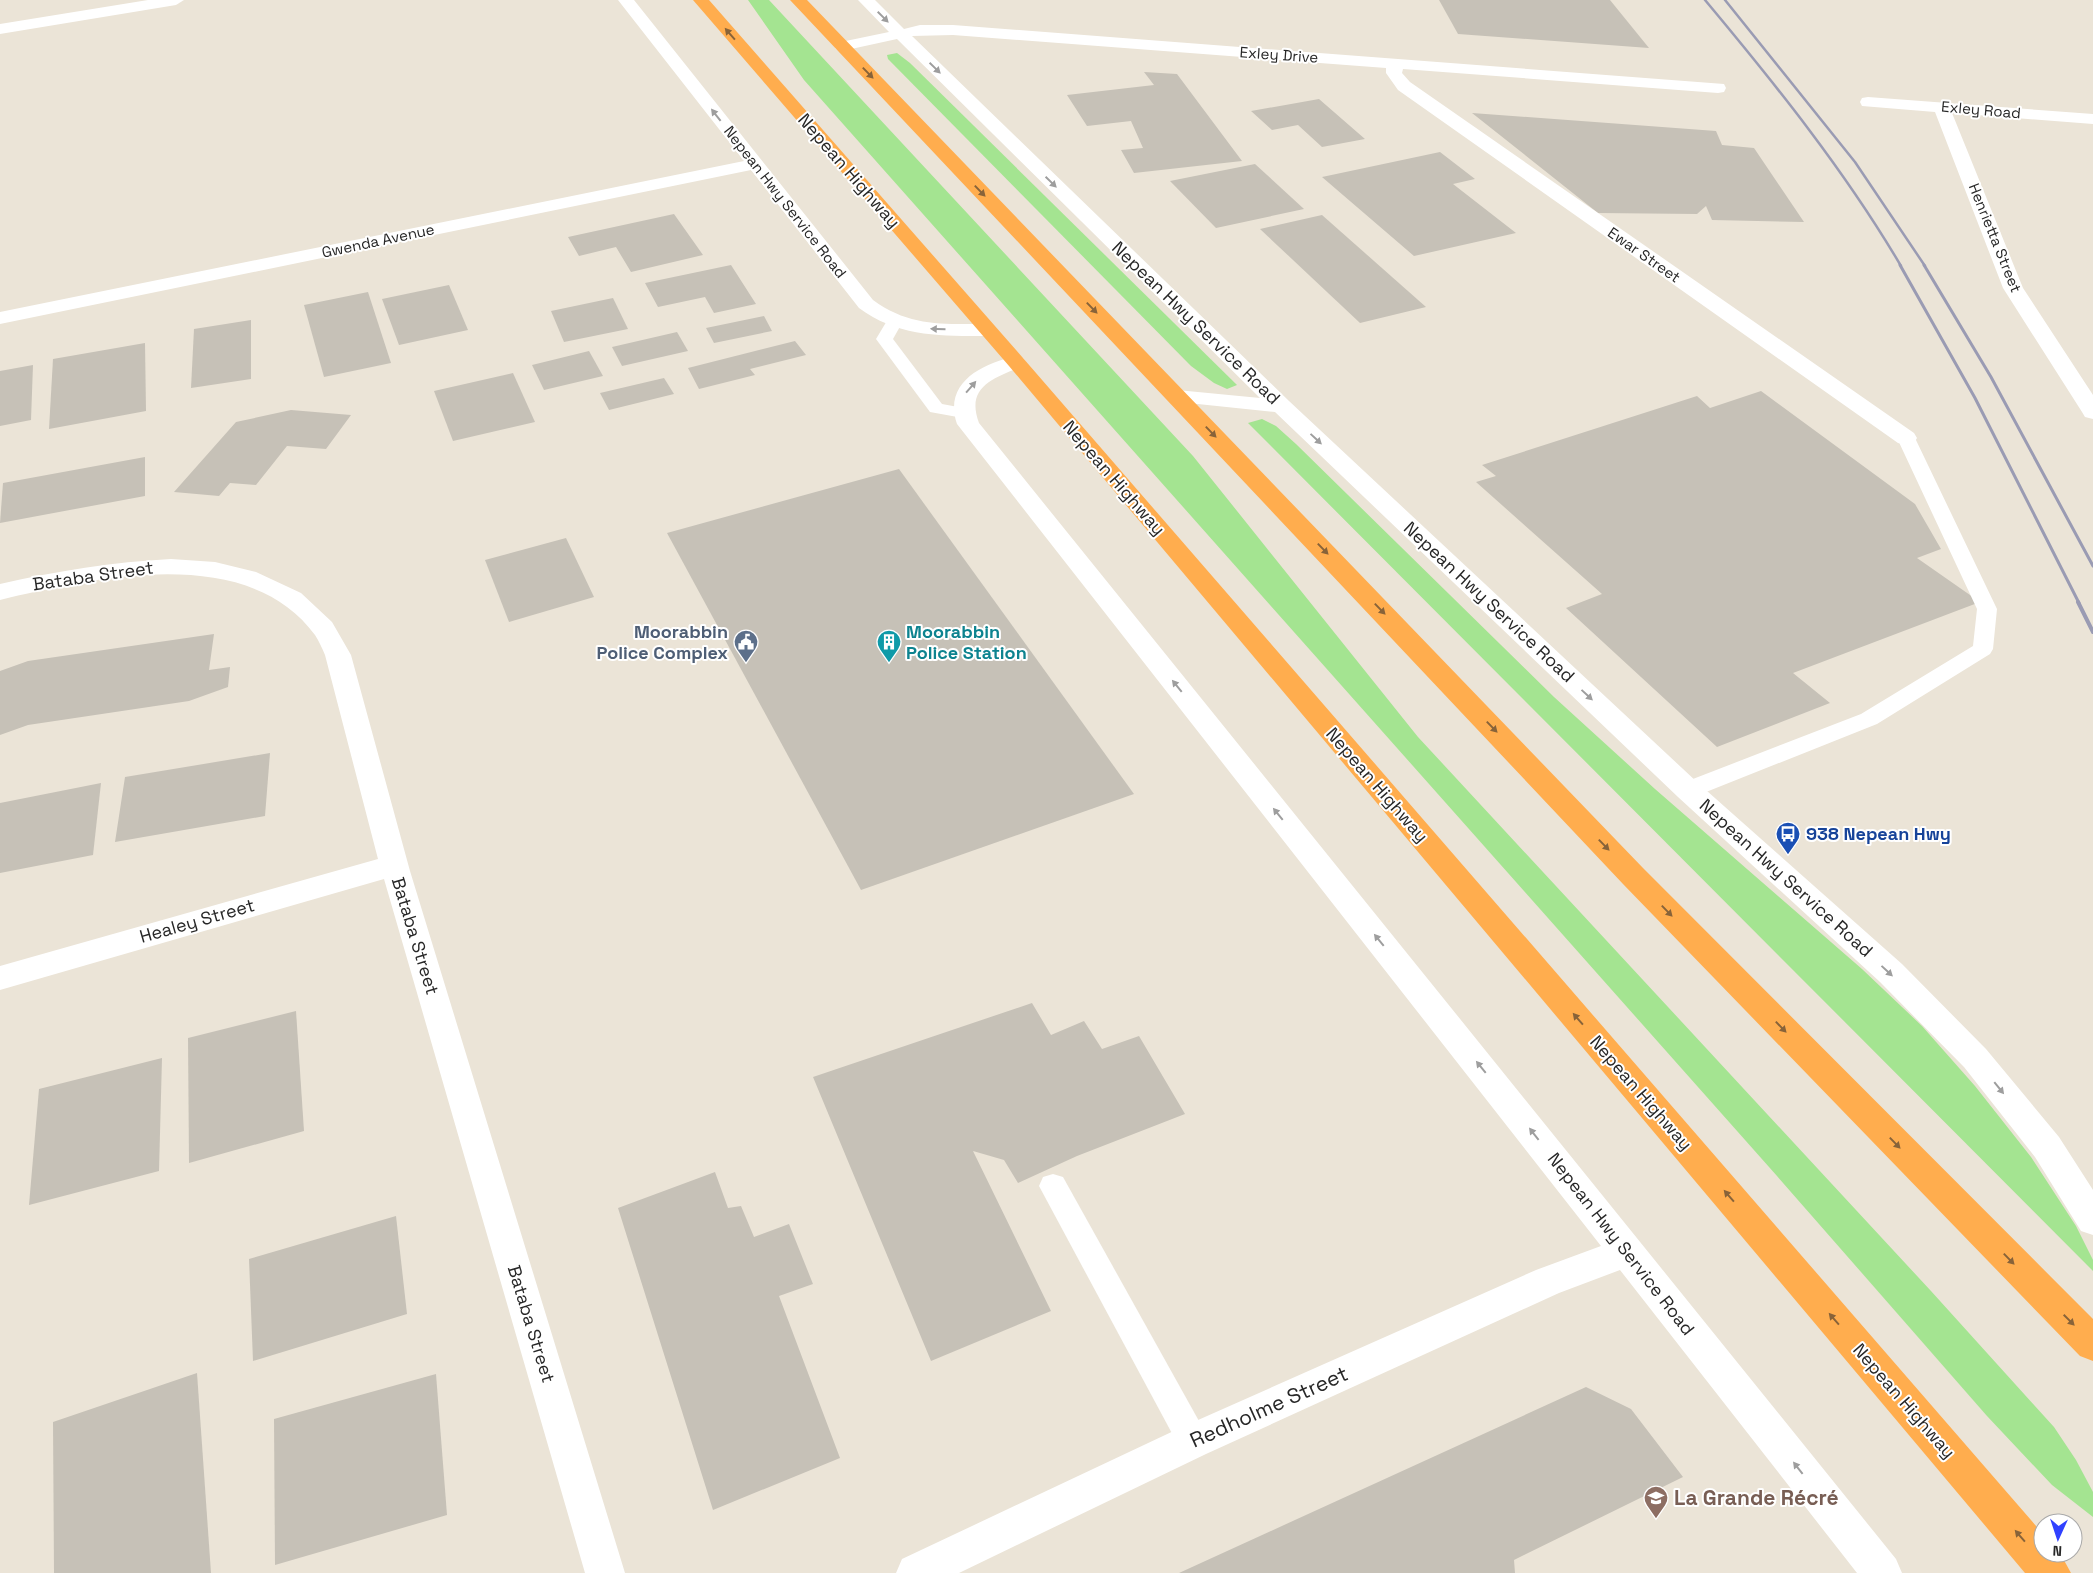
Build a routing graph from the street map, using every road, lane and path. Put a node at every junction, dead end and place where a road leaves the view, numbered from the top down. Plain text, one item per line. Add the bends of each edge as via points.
1 (176, 0) edge
2 (626, 0) edge
3 (701, 0) edge
4 (798, 0) edge
5 (866, 0) edge
6 (0, 29) edge
7 (900, 34) junction
8 (842, 46) junction
9 (1395, 64) junction
10 (1718, 88) dead end
11 (1868, 102) dead end
12 (1941, 107) junction
13 (2093, 119) edge
14 (755, 164) junction
15 (0, 318) edge
16 (894, 323) junction
17 (987, 330) junction
18 (1016, 362) junction
19 (1177, 396) junction
20 (1281, 406) junction
21 (2093, 412) edge
22 (962, 413) junction
23 (1906, 438) joint
24 (0, 592) edge
25 (1688, 790) junction
26 (394, 865) junction
27 (0, 978) edge
28 (1053, 1186) dead end
29 (2093, 1220) edge
30 (1627, 1252) junction
31 (2093, 1344) edge
32 (1193, 1441) junction
33 (605, 1573) edge
34 (916, 1573) edge
35 (1882, 1573) edge
36 (2051, 1573) edge

1 - 6 street
14 -> 2 street, Nepean Hwy Service Road
17 -> 3 highway, Nepean Highway
4 - 8 highway
5 -> 7 street, Nepean Hwy Service Road
7 - 8 street, Exley Drive
7 - 9 street, Exley Drive via 953,30
7 -> 20 street, Nepean Hwy Service Road
8 -> 19 highway
9 - 10 street, Exley Drive
9 - 23 street, Ewar Street via 1394,73 1404,86
11 - 12 street, Exley Road
12 - 13 street, Exley Road
12 - 21 street, Henrietta Street via 2013,288
14 - 15 street, Gwenda Avenue
14 - 16 street, Nepean Hwy Service Road via 866,304
17 -> 16 street, Nepean Hwy Service Road via 920,328
16 - 22 lane via 884,339 936,408
17 - 18 highway, Nepean Highway
22 -> 18 street via 966,393 976,381
36 -> 18 highway, Nepean Highway
19 - 20 street
19 -> 31 highway via 1640,883
20 -> 25 street, Nepean Hwy Service Road
30 -> 22 street, Nepean Hwy Service Road via 996,460
23 - 25 lane via 1987,609 1983,649 1869,719
24 - 26 street, Bataba Street via 85,574 158,566 240,575 296,602 323,628 338,655
25 -> 29 street, Nepean Hwy Service Road via 1891,973 1974,1058 2047,1147
26 - 27 street, Healey Street
26 - 33 street, Bataba Street
28 - 32 lane
30 - 32 street, Redholme Street via 1548,1281
35 -> 30 street, Nepean Hwy Service Road
32 - 34 street, Redholme Street

